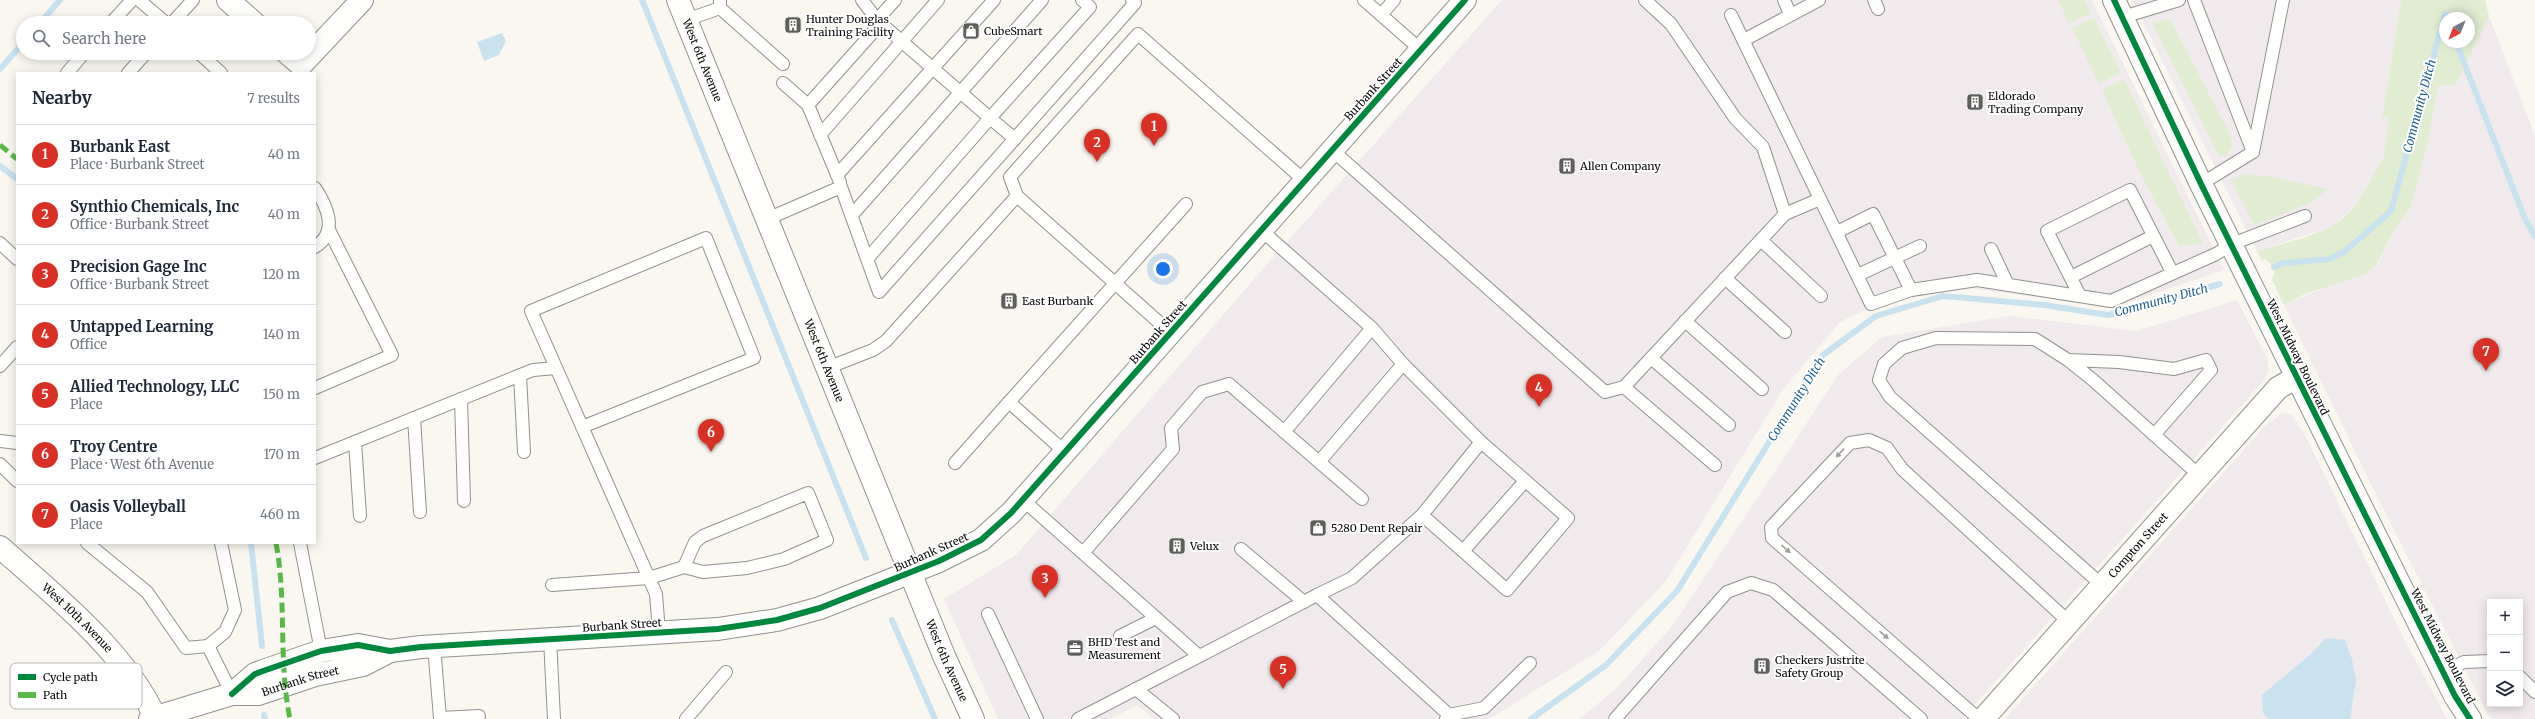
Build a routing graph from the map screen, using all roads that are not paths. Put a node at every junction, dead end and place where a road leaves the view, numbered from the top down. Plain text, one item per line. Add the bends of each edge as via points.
1 (132, 0) edge
2 (139, 0) edge
3 (193, 0) edge
4 (228, 0) edge
5 (362, 0) edge
6 (862, 0) edge
7 (895, 0) edge
8 (938, 0) edge
9 (994, 0) edge
10 (1042, 0) edge
11 (1082, 0) edge
12 (1132, 0) edge
13 (1364, 0) edge
14 (1394, 0) edge
15 (1465, 0) edge
16 (1646, 0) edge
17 (1784, 0) edge
18 (1819, 0) edge
19 (2178, 0) edge
20 (2194, 0) edge
21 (2283, 0) edge
22 (720, 4) edge
23 (2119, 9) edge
24 (682, 10) edge
25 (1790, 14) junction
26 (1381, 15) junction
27 (1731, 15) dead end
28 (117, 16) edge
29 (158, 16) edge
30 (178, 16) edge
31 (246, 16) edge
32 (877, 20) junction
33 (1744, 40) junction
34 (901, 41) junction
35 (316, 49) edge
36 (1421, 50) junction
37 (78, 60) edge
38 (140, 60) edge
39 (207, 60) edge
40 (295, 60) edge
41 (305, 60) edge
42 (783, 64) dead end
43 (933, 68) junction
44 (68, 72) edge
45 (129, 72) edge
46 (220, 72) edge
47 (783, 83) dead end
48 (960, 92) junction
49 (808, 105) junction
50 (990, 118) junction
51 (820, 135) junction
52 (1015, 139) junction
53 (1332, 150) junction
54 (2253, 152) junction
55 (837, 175) junction
56 (1305, 180) junction
57 (2201, 184) junction
58 (842, 187) junction
59 (316, 189) edge
60 (1017, 196) junction
61 (1820, 199) junction
62 (1186, 204) dead end
63 (1785, 214) junction
64 (852, 215) junction
65 (2305, 216) dead end
66 (767, 219) junction
67 (329, 230) junction
68 (1261, 230) junction
69 (1837, 232) junction
70 (2153, 236) junction
71 (1761, 240) junction
72 (0, 243) edge
73 (2232, 244) junction
74 (1920, 246) dead end
75 (316, 247) edge
76 (1991, 249) dead end
77 (16, 258) edge
78 (868, 258) junction
79 (1894, 258) junction
80 (2172, 272) junction
81 (1858, 275) junction
82 (2070, 277) junction
83 (1725, 278) junction
84 (1115, 283) junction
85 (2008, 285) junction
86 (1911, 290) junction
87 (1821, 296) dead end
88 (2080, 296) junction
89 (1685, 321) junction
90 (1372, 328) junction
91 (1785, 332) dead end
92 (1171, 333) junction
93 (16, 348) edge
94 (1651, 358) junction
95 (2068, 360) junction
96 (1403, 364) junction
97 (0, 366) edge
98 (556, 368) junction
99 (827, 368) junction
100 (520, 375) junction
101 (2297, 377) junction
102 (1624, 387) junction
103 (316, 388) edge
104 (1762, 389) dead end
105 (461, 399) junction
106 (1009, 402) junction
107 (414, 418) junction
108 (1729, 426) dead end
109 (582, 427) junction
110 (1284, 432) junction
111 (2154, 435) junction
112 (0, 441) edge
113 (355, 442) junction
114 (1481, 442) junction
115 (16, 443) edge
116 (524, 452) dead end
117 (1065, 452) junction
118 (316, 458) edge
119 (1319, 462) junction
120 (955, 463) dead end
121 (0, 464) edge
122 (1715, 465) dead end
123 (2199, 475) junction
124 (16, 479) edge
125 (1525, 481) junction
126 (1023, 500) junction
127 (1362, 500) dead end
128 (464, 501) dead end
129 (420, 512) dead end
130 (1422, 515) junction
131 (360, 516) dead end
132 (88, 544) edge
133 (221, 544) edge
134 (300, 544) edge
135 (0, 548) edge
136 (1241, 548) dead end
137 (1463, 551) junction
138 (1083, 553) junction
139 (684, 567) junction
140 (910, 573) junction
141 (649, 578) junction
142 (2102, 584) junction
143 (552, 585) dead end
144 (1317, 595) junction
145 (1304, 602) junction
146 (988, 614) dead end
147 (1156, 618) junction
148 (2069, 622) junction
149 (659, 632) junction
150 (1120, 636) dead end
151 (550, 639) junction
152 (208, 646) junction
153 (434, 646) junction
154 (390, 651) junction
155 (321, 652) junction
156 (1199, 656) junction
157 (2487, 661) edge
158 (118, 663) edge
159 (1530, 663) dead end
160 (726, 672) dead end
161 (2443, 672) junction
162 (2523, 680) edge
163 (1136, 689) junction
164 (2535, 692) edge
165 (232, 694) junction
166 (142, 698) edge
167 (479, 716) dead end
168 (1448, 717) edge
169 (434, 718) edge
170 (154, 719) edge
171 (554, 719) edge
172 (686, 719) edge
173 (973, 719) edge
174 (1037, 719) edge
175 (1078, 719) edge
176 (1173, 719) edge
177 (1615, 719) edge
178 (1921, 719) edge
179 (1979, 719) edge
180 (1983, 719) edge
181 (2470, 719) edge

1 - 28 lane
2 - 29 lane
3 - 30 lane
4 - 31 street
5 - 35 street
6 - 32 lane
7 - 32 lane
8 - 34 lane
9 - 43 lane
10 - 48 lane
11 - 50 lane via 1090,7
12 - 52 lane via 1135,3
13 - 26 lane
14 - 26 lane
15 - 36 street, Burbank Street
16 - 63 lane via 1671,24 1735,118 1763,147
17 - 25 lane
18 - 25 lane
19 - 23 lane
20 - 54 lane
21 - 54 lane
22 - 24 lane
22 - 42 lane
23 - 57 street, West Midway Boulevard
24 - 66 street, West 6th Avenue
25 - 33 lane
26 - 36 lane
27 - 33 lane
32 - 34 lane
32 - 49 lane via 874,31
33 - 61 lane
34 - 43 lane
34 - 51 lane
36 - 53 street, Burbank Street
37 - 44 lane
38 - 45 lane
39 - 46 lane
40 - 41 street via 300,65
43 - 48 lane
43 - 55 lane
47 - 49 lane
48 - 50 lane
48 - 64 lane
49 - 51 lane
50 - 52 lane
50 - 78 lane
51 - 55 lane
52 - 78 lane via 879,292
53 - 56 street, Burbank Street
53 - 102 lane via 1605,392
54 - 57 lane
55 - 58 lane
56 - 60 lane via 1138,34 1010,177
56 - 68 street, Burbank Street
57 - 73 street, West Midway Boulevard
58 - 64 lane
58 - 66 lane
59 - 67 lane via 327,205
60 - 84 lane
60 - 99 lane via 886,341 873,350
61 - 63 lane
61 - 69 lane
62 - 84 lane
63 - 71 lane
64 - 78 lane
65 - 73 lane
66 - 99 street, West 6th Avenue
67 - 75 lane
67 - 103 lane via 392,355
68 - 90 lane
68 - 92 street, Burbank Street
69 - 79 lane via 1873,214
69 - 81 lane
70 - 80 lane
70 - 82 lane
70 - 82 lane via 2130,190 2047,232
71 - 83 lane
71 - 87 lane
72 - 77 lane
73 - 80 lane via 2216,254
73 - 101 street, West Midway Boulevard
74 - 79 lane
76 - 85 lane
79 - 81 lane
79 - 86 lane
80 - 88 lane via 2111,301
81 - 86 lane via 1872,304
82 - 88 lane
83 - 89 lane
83 - 91 lane
84 - 92 lane
84 - 106 lane
85 - 86 lane via 1977,280
85 - 88 lane
89 - 94 lane
89 - 104 lane
90 - 96 lane
90 - 110 lane
92 - 117 street, Burbank Street
93 - 97 lane
94 - 102 lane
94 - 108 lane
95 - 111 lane
95 - 111 lane via 2119,362 2174,369 2206,360 2211,370
95 - 142 lane via 2035,339 1936,338 1902,348 1884,364 1879,380 1890,397
96 - 114 lane
96 - 119 lane
98 - 100 lane via 533,370
98 - 109 lane
98 - 109 lane via 531,311 706,238 754,358
99 - 140 street, West 6th Avenue
100 - 105 lane
100 - 116 lane
101 - 123 street, Compton Street via 2278,388
101 - 161 street, West Midway Boulevard
102 - 122 lane
105 - 107 lane
105 - 128 lane
106 - 117 lane
106 - 120 lane
107 - 113 lane
107 - 129 lane
109 - 141 lane
110 - 119 lane
110 - 138 lane via 1229,384 1202,392 1171,428 1173,449
111 - 123 lane
112 - 115 lane
113 - 118 lane
113 - 131 lane
114 - 125 lane
114 - 130 lane
117 - 126 street, Burbank Street
119 - 127 lane
121 - 124 lane
123 - 142 street, Compton Street
125 - 137 lane
125 - 137 lane via 1568,518 1507,590
126 - 138 lane
126 - 140 street, Burbank Street via 981,540
130 - 137 lane
130 - 144 lane via 1352,578
132 - 152 lane via 147,592 186,648
133 - 152 lane via 235,610 225,632
134 - 155 lane
135 - 158 street, West 10th Avenue via 90,629
136 - 145 lane
138 - 147 lane
139 - 139 lane via 703,572 747,568 784,558 827,540 808,493 703,536 695,542
139 - 141 lane
140 - 149 street, Burbank Street via 820,608 777,620 747,626
140 - 173 street, West 6th Avenue
141 - 143 lane
141 - 149 lane via 656,594
142 - 148 street, Compton Street
144 - 145 lane
144 - 168 lane
145 - 156 lane
146 - 174 lane
147 - 150 lane
147 - 156 lane
148 -> 179 lane via 1902,469 1887,448 1869,440 1850,443 1771,527 1772,538
148 - 180 street, Compton Street
149 - 151 street, Burbank Street
151 - 153 street, Burbank Street
151 - 171 lane
152 - 165 lane
153 - 154 street, Burbank Street
153 - 169 lane
154 - 155 street, Burbank Street via 358,646
154 - 165 street, Burbank Street via 363,665 315,675 258,694
155 - 165 street, Burbank Street via 255,674
156 - 163 lane
157 - 161 lane via 2464,662
159 - 168 lane via 1484,708
160 - 172 lane
161 - 181 street, West Midway Boulevard
162 - 164 lane
163 - 175 lane
163 - 176 lane
165 - 170 street, Burbank Street
166 - 170 street, West 10th Avenue
167 - 169 lane
177 - 178 lane via 1726,592 1751,583 1773,590

